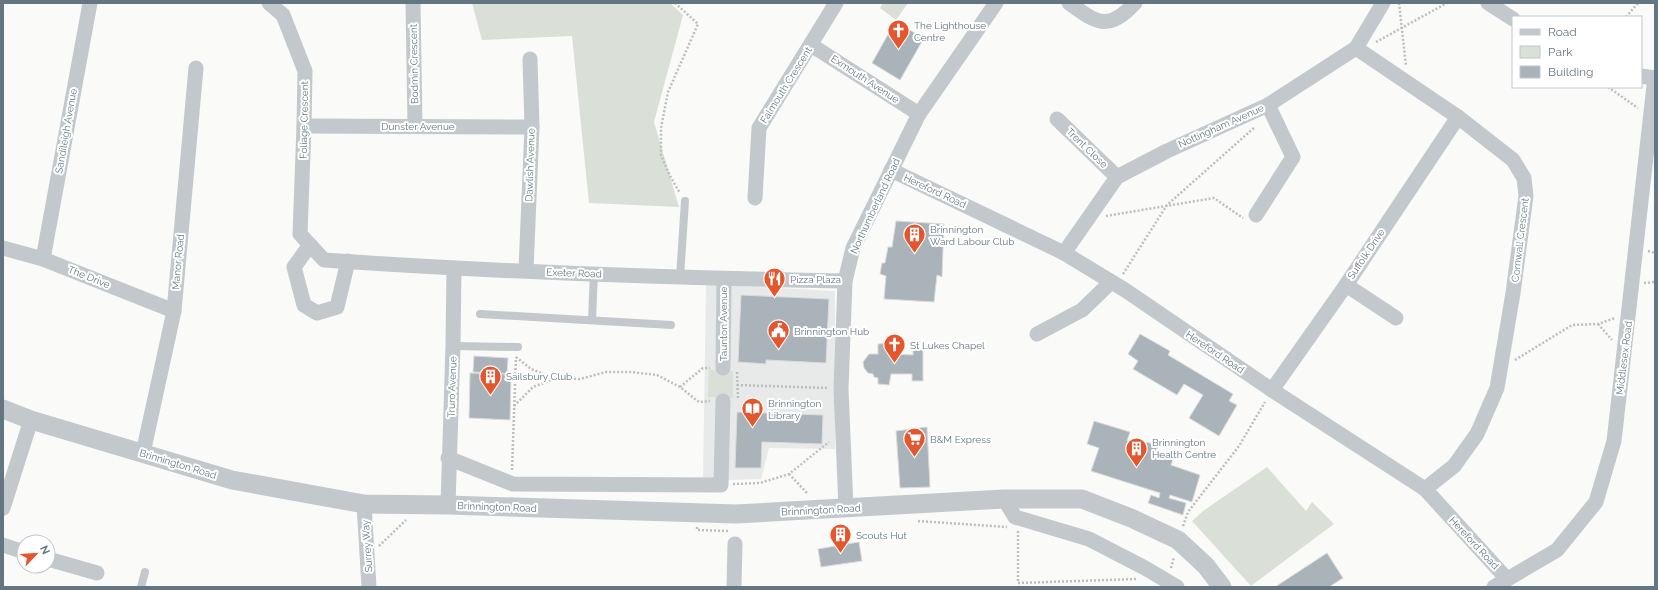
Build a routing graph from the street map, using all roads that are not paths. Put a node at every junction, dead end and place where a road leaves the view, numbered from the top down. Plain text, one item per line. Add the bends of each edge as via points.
1 (90, 3) edge
2 (269, 3) edge
3 (413, 3) edge
4 (836, 3) edge
5 (996, 3) edge
6 (1068, 3) edge
7 (1135, 3) edge
8 (1383, 3) edge
9 (1488, 3) edge
10 (1512, 18) edge
11 (811, 45) junction
12 (1358, 50) junction
13 (530, 59) dead end
14 (196, 68) dead end
15 (1642, 76) edge
16 (1655, 78) edge
17 (1269, 109) junction
18 (919, 114) junction
19 (1458, 117) junction
20 (1057, 119) dead end
21 (415, 125) junction
22 (304, 126) junction
23 (532, 127) junction
24 (891, 170) junction
25 (1117, 177) junction
26 (756, 198) dead end
27 (685, 201) road end
28 (1256, 215) road end
29 (310, 244) junction
30 (3, 248) edge
31 (1064, 253) junction
32 (43, 259) junction
33 (348, 261) junction
34 (454, 269) junction
35 (526, 270) junction
36 (594, 273) junction
37 (680, 277) junction
38 (724, 279) junction
39 (845, 281) junction
40 (1114, 283) junction
41 (1346, 285) junction
42 (174, 312) junction
43 (480, 314) dead end
44 (1396, 318) dead end
45 (592, 320) junction
46 (671, 325) dead end
47 (1037, 334) dead end
48 (453, 346) junction
49 (518, 347) road end
50 (723, 368) road end
51 (1272, 390) junction
52 (723, 401) road end
53 (3, 409) edge
54 (31, 420) junction
55 (143, 453) junction
56 (448, 458) junction
57 (1425, 489) junction
58 (1004, 499) junction
59 (364, 504) junction
60 (448, 505) junction
61 (3, 508) edge
62 (846, 508) junction
63 (734, 544) road end
64 (3, 545) edge
65 (16, 549) edge
66 (56, 560) edge
67 (145, 572) dead end
68 (97, 573) dead end
69 (1507, 579) junction
70 (1169, 582) edge
71 (141, 587) edge
72 (369, 587) edge
73 (734, 587) edge
74 (1222, 587) edge
75 (1494, 587) edge

1 - 32 street, Sandileigh Avenue
2 - 22 street, Foliage Crescent via 283,14 305,71
3 - 21 street, Bodmin Crescent
4 - 11 street, Falmouth Crescent
5 - 18 street, Northumberland Road
6 - 7 street via 1099,22 1111,22
8 - 12 street, Nottingham Avenue
9 - 10 street
11 - 18 street, Exmouth Avenue
11 - 26 street, Falmouth Crescent via 759,128
12 - 17 street, Nottingham Avenue
12 - 19 street, Cornwall Crescent
13 - 23 street, Dawlish Avenue
14 - 42 street, Manor Road
15 - 16 street
16 - 69 street, Middlesex Road via 1614,442 1596,502 1557,550
17 - 25 street, Nottingham Avenue via 1167,151
17 - 28 street via 1293,157
18 - 24 street, Northumberland Road
19 - 41 street, Suffolk Drive
19 - 57 street, Cornwall Crescent via 1513,160 1524,178 1526,196 1497,388 1478,434 1454,466
20 - 25 street, Trent Close
21 - 22 street, Dunster Avenue
21 - 23 street, Dunster Avenue
22 - 29 street, Foliage Crescent via 300,234
23 - 35 street, Dawlish Avenue
24 - 31 street, Hereford Road
24 - 39 street, Northumberland Road via 853,248
25 - 31 street, Nottingham Avenue
27 - 37 lane
29 - 33 street, Exeter Road via 324,260
29 - 33 street via 294,267 304,305 316,313 337,307
30 - 32 street, The Drive
31 - 40 street, Hereford Road
32 - 42 street, The Drive
33 - 34 street, Exeter Road
34 - 35 street, Exeter Road
34 - 48 street, Truro Avenue
35 - 36 street, Exeter Road
36 - 37 street, Exeter Road
36 - 45 lane
37 - 38 street, Exeter Road
38 - 39 street, Exeter Road
38 - 50 street, Taunton Avenue
39 - 62 street, Northumberland Road via 841,389
40 - 47 street via 1082,310
40 - 51 street, Hereford Road
41 - 44 street
41 - 51 street, Suffolk Drive
42 - 55 street, Manor Road
43 - 45 lane
45 - 46 lane
48 - 49 lane
48 - 56 street, Truro Avenue
51 - 57 street, Hereford Road
52 - 56 street via 721,484 513,484
53 - 54 street, Brinnington Road
54 - 55 street, Brinnington Road
54 - 61 street
55 - 59 street, Brinnington Road via 232,480
56 - 60 street, Truro Avenue
57 - 69 street, Hereford Road
58 - 62 street, Brinnington Road
58 - 70 street via 1015,517 1089,539
58 - 74 street, Brinnington Road via 1082,499 1131,518 1178,540 1206,566
59 - 60 street, Brinnington Road
59 - 72 street, Surrey Way
60 - 62 street, Brinnington Road via 736,514
63 - 73 street
64 - 65 street
66 - 68 street
67 - 71 lane
69 - 75 street, Middlesex Road

